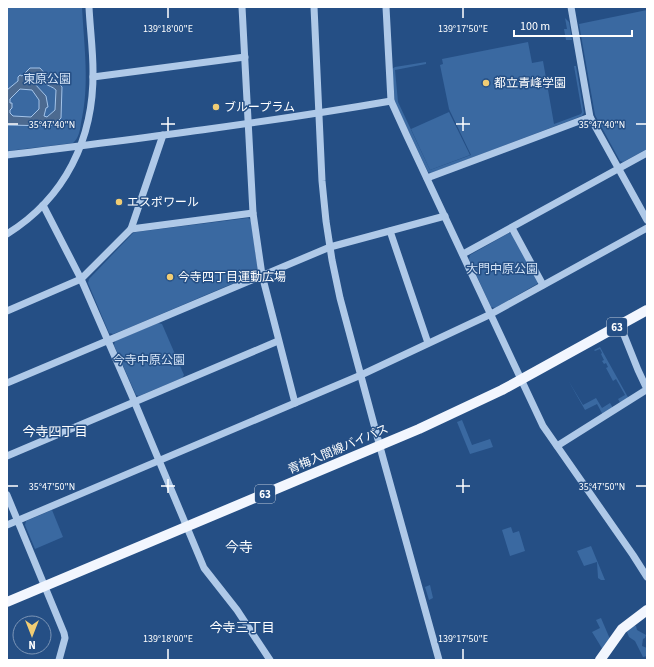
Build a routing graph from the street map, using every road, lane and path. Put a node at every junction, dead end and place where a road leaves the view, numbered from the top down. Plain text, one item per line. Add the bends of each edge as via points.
1 (89, 7) edge
2 (242, 7) edge
3 (314, 7) edge
4 (386, 7) edge
5 (571, 7) edge
6 (245, 57) junction
7 (93, 77) junction
8 (391, 101) junction
9 (319, 114) junction
10 (590, 117) junction
11 (248, 124) junction
12 (162, 135) junction
13 (81, 146) junction
14 (647, 153) edge
15 (7, 155) edge
16 (618, 169) junction
17 (427, 178) junction
18 (43, 205) junction
19 (253, 213) junction
20 (445, 216) junction
21 (647, 220) edge
22 (512, 228) junction
23 (647, 228) edge
24 (131, 229) junction
25 (390, 231) junction
26 (7, 234) edge
27 (330, 247) junction
28 (463, 254) junction
29 (262, 275) junction
30 (82, 279) junction
31 (543, 285) junction
32 (647, 310) edge
33 (7, 311) edge
34 (490, 314) junction
35 (620, 325) junction
36 (108, 340) junction
37 (278, 341) junction
38 (428, 343) junction
39 (361, 375) junction
40 (521, 379) junction
41 (7, 383) edge
42 (135, 402) junction
43 (294, 403) junction
44 (379, 445) junction
45 (557, 446) junction
46 (7, 456) edge
47 (159, 460) junction
48 (7, 495) edge
49 (18, 520) junction
50 (7, 525) edge
51 (187, 526) junction
52 (647, 577) edge
53 (45, 586) junction
54 (7, 602) edge
55 (647, 610) edge
56 (605, 658) edge
57 (59, 660) edge
58 (270, 660) edge
59 (439, 660) edge

1 - 7 street
2 - 6 street
3 - 9 street
4 - 8 street
5 - 10 street
6 - 7 street
6 - 11 street
7 - 13 street via 90,112
8 - 9 street
8 - 17 street
9 - 11 street
9 - 27 street via 322,181
10 - 16 street
10 - 17 street
11 - 12 street
11 - 19 street
12 - 13 street
12 - 24 street
13 - 15 street
13 - 18 street via 67,175
14 - 16 street
16 - 21 street
16 - 22 street
17 - 20 street
18 - 26 street
18 - 30 street
19 - 24 street
19 - 29 street
20 - 25 street
20 - 28 street
22 - 28 street
22 - 31 street
23 - 31 street
24 - 30 street
25 - 27 street
25 - 38 street
27 - 29 street
27 - 39 street via 340,298
28 - 34 street
29 - 36 street
29 - 37 street
30 - 33 street
30 - 36 street
31 - 34 street
32 - 35 main road, 青梅入間線バイパス / 63
34 - 38 street
34 - 40 street
35 - 40 main road, 青梅入間線バイパス / 63
35 - 45 street via 646,390
36 - 41 street
36 - 42 street
37 - 42 street
37 - 43 street
38 - 39 street
39 - 43 street
39 - 44 street
40 - 44 main road, 青梅入間線バイパス / 63 via 480,401
40 - 45 street via 543,426
42 - 46 street
42 - 47 street
43 - 47 street
44 - 51 main road, 青梅入間線バイパス / 63
44 - 59 street
45 - 52 street
47 - 49 street
47 - 51 street
48 - 49 street
49 - 50 street
49 - 53 street
51 - 53 main road, 青梅入間線バイパス / 63
51 - 58 street via 204,568 237,610
53 - 54 main road, 青梅入間線バイパス / 63
53 - 57 street via 65,638
55 - 56 main road via 622,629

